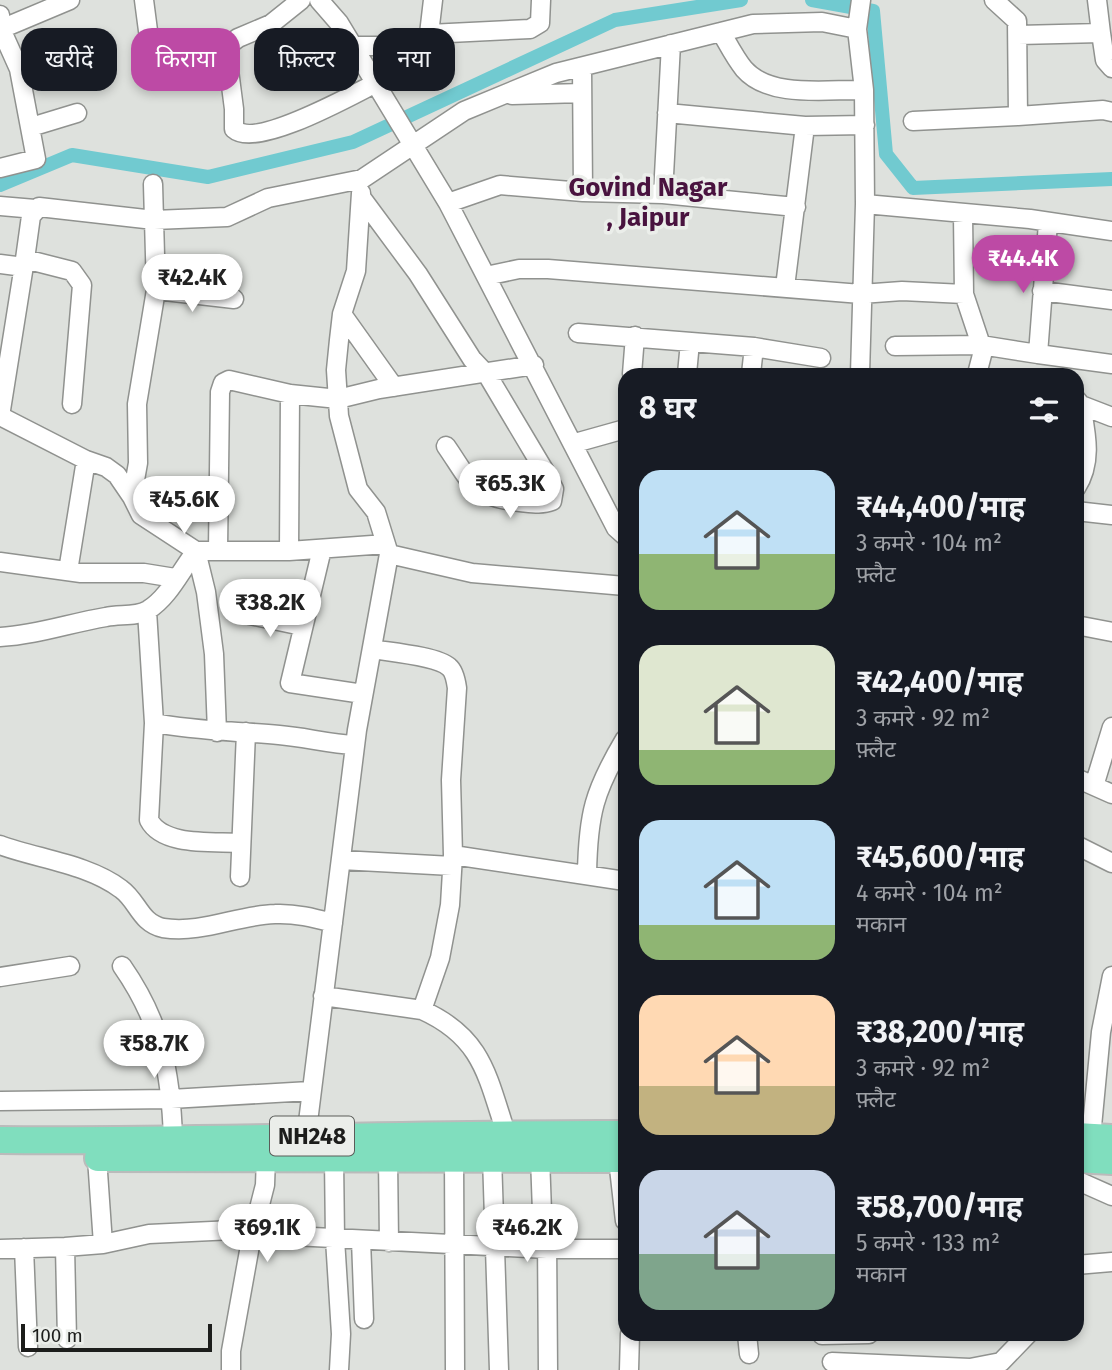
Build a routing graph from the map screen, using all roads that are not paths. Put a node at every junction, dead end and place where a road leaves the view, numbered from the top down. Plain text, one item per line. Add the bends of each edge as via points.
1 (69, 0) edge
2 (144, 0) edge
3 (301, 0) edge
4 (319, 0) edge
5 (433, 0) edge
6 (541, 0) edge
7 (861, 0) edge
8 (995, 0) edge
9 (1097, 0) edge
10 (1, 22) edge
11 (858, 24) junction
12 (146, 28) edge
13 (340, 28) edge
14 (430, 28) edge
15 (721, 32) junction
16 (455, 33) edge
17 (1101, 33) junction
18 (1018, 35) junction
19 (240, 37) edge
20 (671, 44) junction
21 (359, 56) edge
22 (582, 67) junction
23 (1112, 68) edge
24 (373, 79) edge
25 (864, 90) junction
26 (232, 91) edge
27 (380, 91) joint
28 (582, 93) junction
29 (501, 96) junction
30 (1112, 112) edge
31 (77, 113) dead end
32 (667, 113) junction
33 (1018, 116) junction
34 (913, 121) dead end
35 (865, 125) junction
36 (805, 126) junction
37 (31, 127) junction
38 (409, 138) junction
39 (0, 168) edge
40 (153, 184) dead end
41 (362, 188) junction
42 (583, 192) junction
43 (663, 194) junction
44 (448, 203) junction
45 (865, 204) junction
46 (0, 206) edge
47 (796, 206) junction
48 (35, 209) junction
49 (963, 215) junction
50 (154, 220) junction
51 (1048, 223) junction
52 (1112, 231) edge
53 (24, 263) junction
54 (0, 264) edge
55 (486, 276) junction
56 (785, 287) junction
57 (156, 290) junction
58 (1042, 291) junction
59 (861, 293) junction
60 (964, 294) junction
61 (234, 299) dead end
62 (1112, 300) edge
63 (342, 314) junction
64 (578, 333) dead end
65 (635, 336) junction
66 (690, 342) junction
67 (981, 345) junction
68 (895, 346) dead end
69 (754, 347) junction
70 (1045, 356) junction
71 (821, 358) dead end
72 (534, 365) junction
73 (1112, 365) edge
74 (632, 368) edge
75 (688, 368) edge
76 (752, 368) edge
77 (860, 368) edge
78 (979, 368) edge
79 (1055, 368) edge
80 (486, 373) junction
81 (394, 387) junction
82 (290, 394) junction
83 (338, 399) junction
84 (72, 404) dead end
85 (1084, 404) edge
86 (0, 416) edge
87 (1112, 417) edge
88 (1084, 427) edge
89 (618, 431) edge
90 (575, 443) junction
91 (446, 446) dead end
92 (86, 460) junction
93 (1084, 472) edge
94 (132, 497) junction
95 (1084, 512) edge
96 (1112, 515) edge
97 (618, 518) edge
98 (323, 549) junction
99 (388, 549) junction
100 (218, 550) junction
101 (196, 551) junction
102 (289, 551) junction
103 (0, 562) edge
104 (68, 571) junction
105 (175, 578) junction
106 (618, 585) edge
107 (147, 611) junction
108 (245, 614) dead end
109 (302, 626) junction
110 (1084, 627) edge
111 (1112, 632) edge
112 (0, 637) edge
113 (372, 649) junction
114 (363, 694) junction
115 (154, 723) junction
116 (1112, 727) edge
117 (217, 732) junction
118 (246, 732) junction
119 (355, 745) junction
120 (618, 752) edge
121 (1084, 782) edge
122 (1094, 786) junction
123 (1112, 794) edge
124 (241, 843) junction
125 (0, 845) edge
126 (1084, 849) edge
127 (341, 860) junction
128 (453, 861) junction
129 (1112, 863) edge
130 (587, 874) junction
131 (240, 877) dead end
132 (618, 880) edge
133 (333, 923) junction
134 (70, 966) dead end
135 (122, 966) dead end
136 (1112, 976) edge
137 (0, 977) edge
138 (323, 996) junction
139 (422, 1010) junction
140 (1104, 1075) edge
141 (310, 1091) junction
142 (171, 1099) junction
143 (0, 1101) edge
144 (506, 1133) junction
145 (173, 1139) junction
146 (0, 1140) edge
147 (1089, 1143) edge
148 (305, 1147) junction
149 (618, 1150) edge
150 (618, 1151) edge
151 (0, 1157) edge
152 (266, 1157) junction
153 (454, 1157) junction
154 (492, 1157) junction
155 (540, 1157) junction
156 (97, 1158) junction
157 (334, 1159) junction
158 (388, 1159) junction
159 (1112, 1161) edge
160 (1084, 1184) edge
161 (1112, 1196) edge
162 (253, 1232) junction
163 (335, 1239) junction
164 (361, 1240) junction
165 (389, 1242) junction
166 (103, 1244) junction
167 (456, 1245) junction
168 (65, 1247) junction
169 (496, 1247) junction
170 (24, 1248) junction
171 (0, 1249) edge
172 (547, 1249) junction
173 (618, 1249) edge
174 (1112, 1262) edge
175 (1084, 1264) edge
176 (364, 1319) dead end
177 (67, 1339) dead end
178 (630, 1341) edge
179 (748, 1341) edge
180 (1021, 1341) edge
181 (28, 1347) dead end
182 (749, 1354) dead end
183 (832, 1362) dead end
184 (231, 1370) edge
185 (339, 1370) edge
186 (455, 1370) edge
187 (499, 1370) edge
188 (548, 1370) edge
189 (629, 1370) edge

1 - 10 street
2 - 12 street
3 - 19 street via 271,24
4 - 13 street
5 - 14 street
6 - 16 street via 540,23 530,29
7 - 11 street
8 - 18 street via 1017,21
9 - 17 street
10 - 37 street via 19,69
11 - 15 street via 753,24
11 - 25 street
15 - 20 street
15 - 25 street via 745,71 758,80 779,88
17 - 18 street
17 - 23 street via 1105,60
18 - 33 street
20 - 22 street
20 - 32 street
21 - 24 street
22 - 28 street
22 - 29 street
25 - 35 street
26 - 27 street via 234,129 240,134 261,134
27 - 38 street
28 - 29 street
28 - 42 street
29 - 38 street
30 - 33 street
31 - 37 street
32 - 36 street
32 - 43 street
33 - 34 street
35 - 36 street
35 - 45 street
36 - 47 street
37 - 39 street via 36,159
38 - 41 street
38 - 44 street
40 - 50 street
41 - 50 street via 268,198 227,217
41 - 63 street via 356,271
41 - 80 street via 472,359
42 - 43 street
42 - 44 street via 500,185
43 - 47 street
44 - 55 street
45 - 49 street
45 - 59 street
46 - 48 street
47 - 56 street
48 - 50 street
48 - 53 street
49 - 51 street
49 - 60 street
50 - 57 street
51 - 52 street
51 - 58 street
53 - 54 street
53 - 84 street via 72,271 82,285
53 - 86 street
55 - 56 street via 548,269
55 - 72 street
56 - 59 street
57 - 61 street
57 - 94 street via 137,404 138,463
58 - 62 street
58 - 70 street
59 - 60 street
59 - 77 street
60 - 67 street
63 - 81 street
63 - 83 street
64 - 65 street
65 - 66 street
65 - 74 street
66 - 69 street
66 - 75 street
67 - 68 street
67 - 70 street
67 - 78 street
69 - 71 street
69 - 76 street
70 - 73 street
70 - 79 street
72 - 80 street
72 - 90 street
80 - 81 street
80 - 91 street via 554,489 552,500 540,504 489,498 471,482
81 - 83 street
82 - 83 street
82 - 100 street via 229,380 223,383
82 - 102 street
83 - 99 street via 348,459 358,489 376,512
85 - 87 street
86 - 92 street
88 - 93 street via 1088,447
89 - 90 street
90 - 97 street
92 - 94 street via 117,475
92 - 104 street
94 - 101 street via 141,515
95 - 96 street
98 - 99 street
98 - 102 street
98 - 109 street
99 - 106 street via 472,573
99 - 113 street
100 - 101 street
100 - 102 street
101 - 105 street
101 - 117 street via 214,654
103 - 104 street
104 - 105 street
105 - 107 street via 164,598
107 - 112 street via 52,627 34,635
107 - 115 street
108 - 109 street
109 - 114 street via 290,683
110 - 111 street
113 - 114 street
113 - 128 street via 437,661 450,667 455,677
114 - 119 street
115 - 117 street
115 - 124 street via 149,820 153,827 164,835
116 - 122 street
117 - 118 street
118 - 119 street
118 - 124 street
119 - 127 street
120 - 130 street via 595,793 587,829
121 - 122 street
122 - 123 street
124 - 131 street
125 - 133 street via 101,878 128,895 144,919 164,928 218,927 272,914
126 - 129 street
127 - 128 street
127 - 133 street
128 - 130 street
128 - 139 street via 440,958
130 - 132 street
133 - 138 street
134 - 137 street
135 - 142 street via 145,999 161,1046
136 - 140 street
138 - 139 street
138 - 141 street
139 - 144 street via 461,1033 476,1051
140 - 147 street
141 - 142 street
141 - 148 street
142 - 143 street
142 - 145 street
144 - 148 highway, NH248
144 - 149 highway, NH248
145 - 146 highway, NH248
145 - 148 highway, NH248
147 - 159 highway
148 - 152 highway, NH248
148 - 157 highway, NH248
150 - 155 highway, NH248
151 - 156 highway, NH248
152 - 156 highway, NH248
152 - 162 street via 265,1185
153 - 154 highway, NH248
153 - 158 highway, NH248
153 - 167 street
154 - 155 highway, NH248
154 - 169 street
155 - 172 street
156 - 166 street
157 - 158 highway, NH248
157 - 163 street
158 - 165 street
160 - 161 street
162 - 163 street
162 - 166 street via 149,1234
162 - 184 street
163 - 164 street
163 - 185 street
164 - 165 street
164 - 176 street
165 - 167 street
166 - 168 street
167 - 169 street
167 - 186 street
168 - 170 street
168 - 177 street
169 - 172 street
169 - 187 street
170 - 171 street
170 - 181 street
172 - 173 street
172 - 188 street
174 - 175 street
178 - 189 street
179 - 182 street
180 - 183 street via 1000,1362 970,1368

